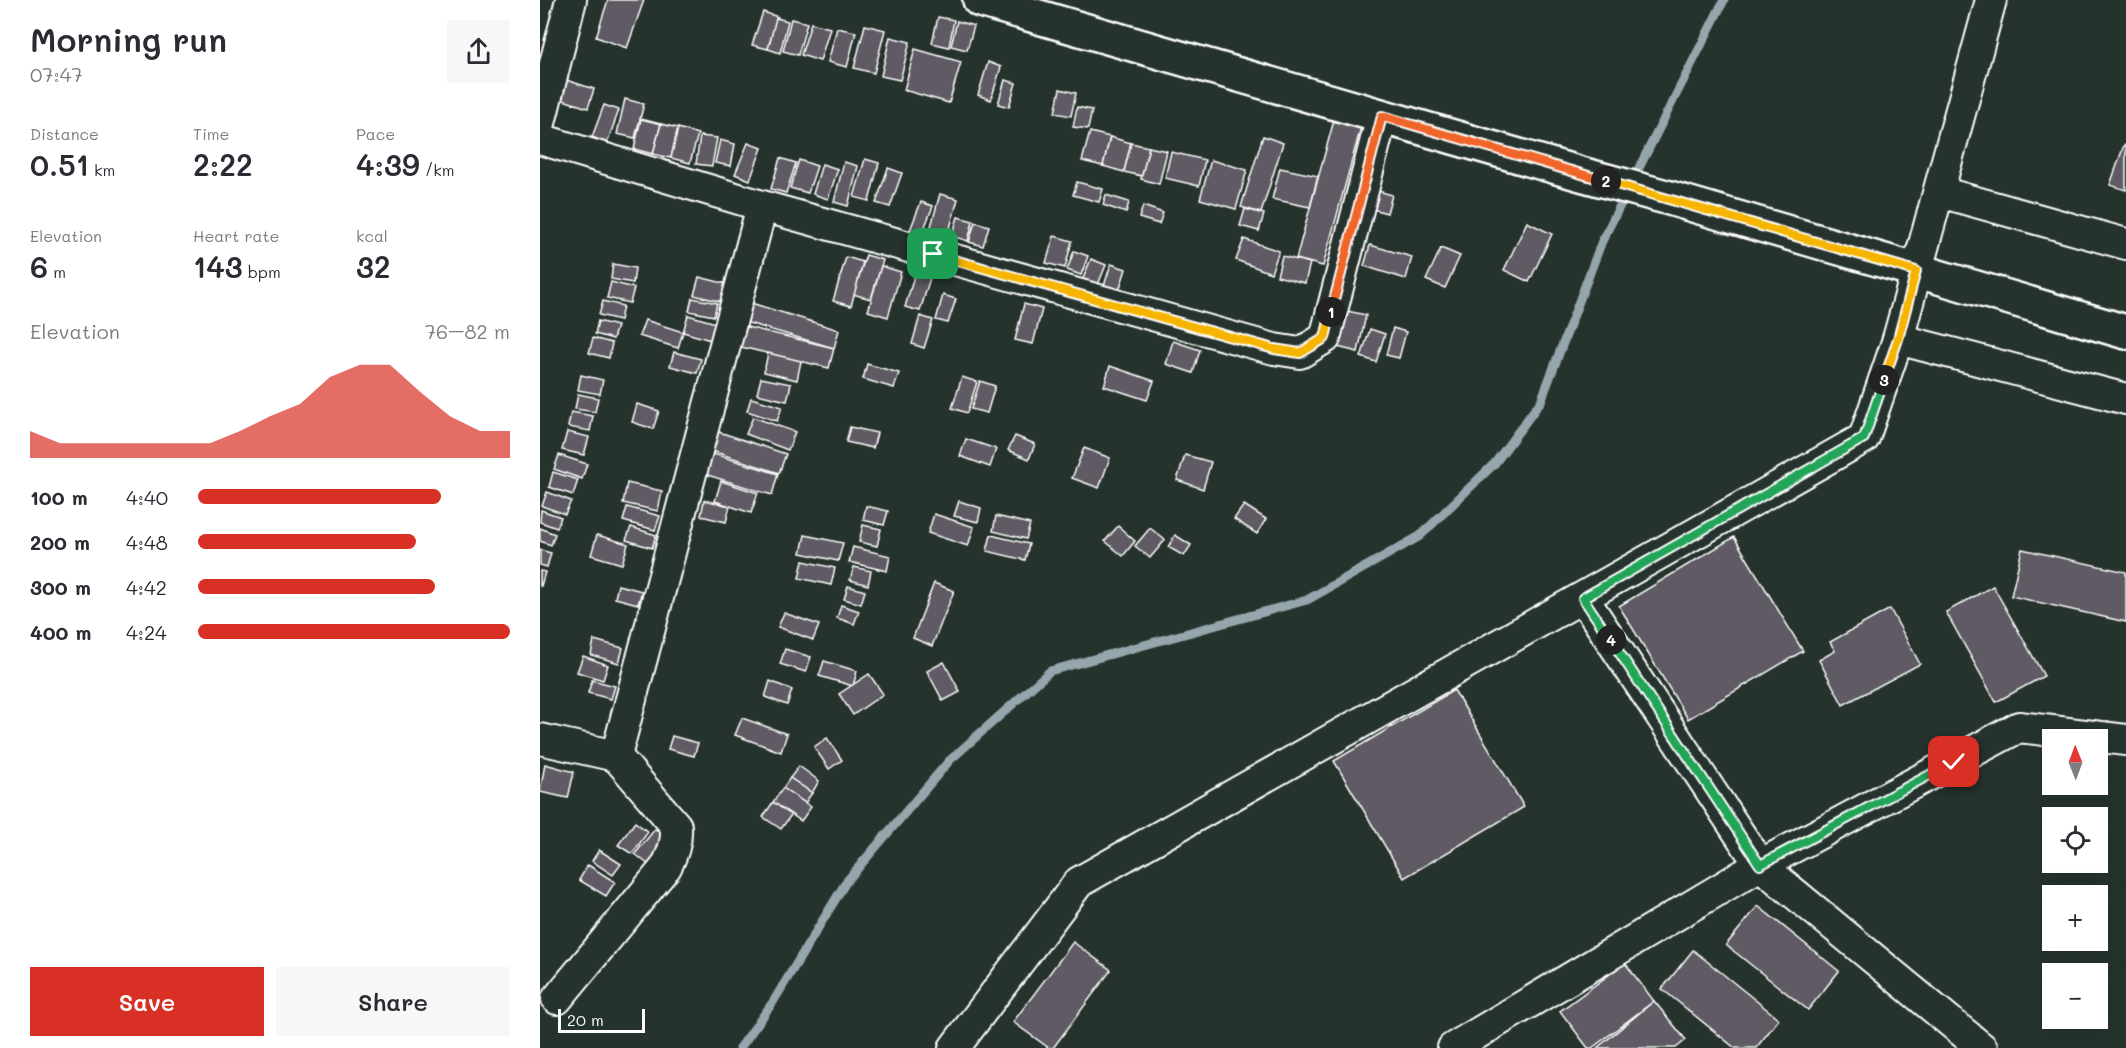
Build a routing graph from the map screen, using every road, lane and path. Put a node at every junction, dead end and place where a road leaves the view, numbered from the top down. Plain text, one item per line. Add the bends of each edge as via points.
1 (571, 0) edge
2 (980, 0) edge
3 (1990, 0) edge
4 (1382, 116) junction
5 (540, 123) edge
6 (540, 138) edge
7 (1940, 192) junction
8 (762, 206) junction
9 (2126, 244) edge
10 (1916, 271) junction
11 (2126, 332) edge
12 (1898, 339) junction
13 (2126, 399) edge
14 (1583, 598) junction
15 (540, 739) edge
16 (2126, 740) edge
17 (615, 756) junction
18 (1760, 865) junction
19 (558, 999) dead end
20 (954, 1048) edge
21 (1454, 1048) edge
22 (1982, 1048) edge

1 - 5 street
2 - 4 street
3 - 7 street
4 - 8 street via 1325,338 1300,353
4 - 10 street
6 - 8 street
7 - 9 street
7 - 10 street
8 - 17 street
10 - 11 street
10 - 12 street
12 - 13 street
12 - 14 street via 1864,438
14 - 18 street
14 - 20 street via 1079,882
15 - 17 street
16 - 18 street via 2019,727
17 - 19 street via 676,826 674,850 666,867
18 - 21 street
18 - 22 street

